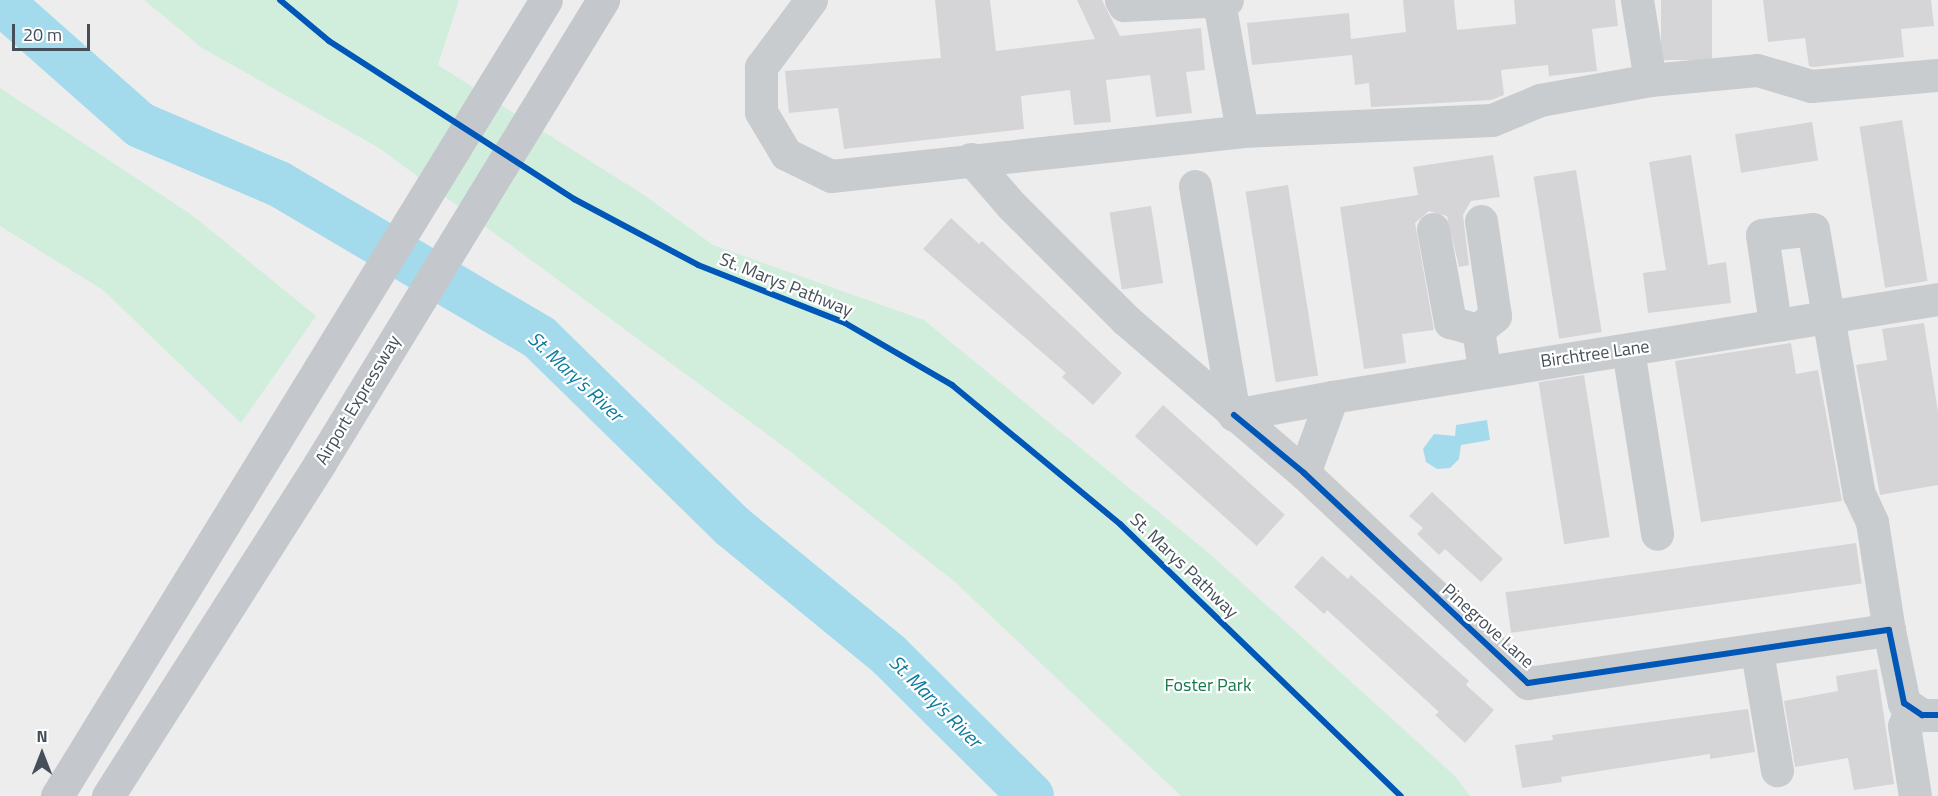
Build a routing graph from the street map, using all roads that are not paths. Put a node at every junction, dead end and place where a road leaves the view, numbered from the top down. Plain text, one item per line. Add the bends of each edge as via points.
1 (546, 0) edge
2 (603, 0) edge
3 (811, 0) edge
4 (1121, 0) edge
5 (1637, 0) edge
6 (1223, 1) edge
7 (1938, 75) edge
8 (1650, 80) junction
9 (1242, 131) junction
10 (971, 159) junction
11 (1195, 186) dead end
12 (1481, 221) dead end
13 (1433, 229) dead end
14 (1938, 298) edge
15 (1828, 315) junction
16 (1775, 323) junction
17 (1478, 330) junction
18 (1628, 350) junction
19 (1484, 369) junction
20 (1332, 398) junction
21 (1234, 415) junction
22 (1304, 473) junction
23 (1658, 534) dead end
24 (1889, 630) junction
25 (1756, 652) junction
26 (1924, 712) edge
27 (1777, 770) dead end
28 (57, 796) edge
29 (108, 796) edge
30 (1915, 796) edge

1 - 28 main road
2 - 29 main road, Airport Expressway via 320,463
3 - 10 street via 760,66 760,112 786,154 831,176
4 - 6 street via 1124,4
5 - 8 street
6 - 9 street
7 - 8 street via 1811,86 1757,70
8 - 9 street via 1540,100 1492,120
9 - 10 street
10 - 21 street, Pinegrove Lane via 1011,205 1126,320
11 - 21 street
12 - 17 street via 1495,316
13 - 17 street via 1450,322
14 - 15 street, Birchtree Lane
15 - 16 street, Birchtree Lane
15 - 16 street via 1813,229 1762,236
15 - 24 street via 1859,494 1872,522
16 - 18 street, Birchtree Lane
17 - 19 street
18 - 19 street, Birchtree Lane
18 - 23 street
19 - 20 street, Birchtree Lane
20 - 21 street, Birchtree Lane
20 - 22 street
21 - 22 street, Pinegrove Lane
22 - 25 street, Pinegrove Lane via 1528,682
24 - 25 street, Pinegrove Lane
24 - 26 street via 1900,695
25 - 27 street
26 - 30 street via 1904,726

